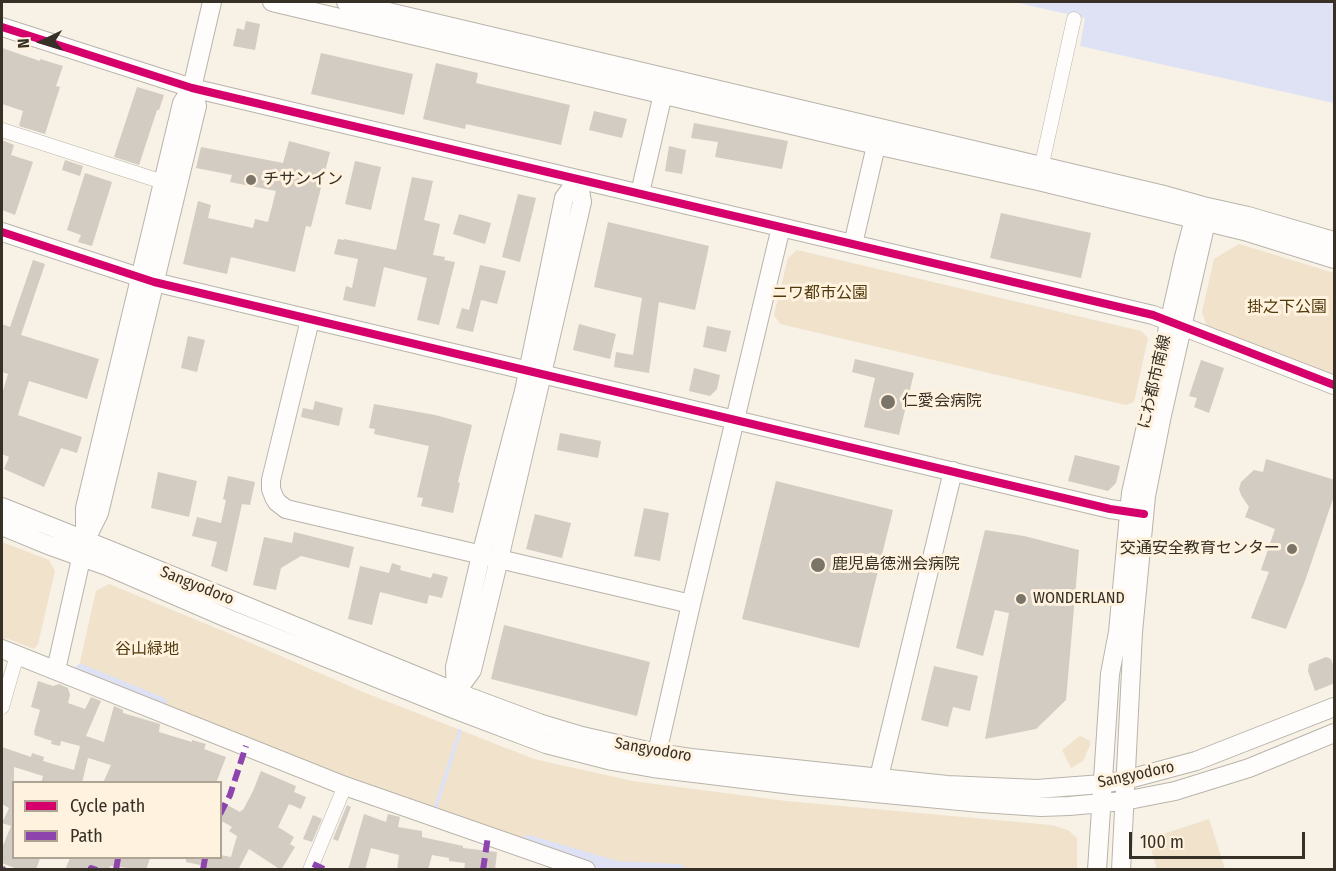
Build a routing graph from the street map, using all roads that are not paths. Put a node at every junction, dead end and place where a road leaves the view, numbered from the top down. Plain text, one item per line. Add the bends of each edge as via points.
1 (212, 2) edge
2 (272, 2) edge
3 (346, 2) edge
4 (1074, 19) dead end
5 (2, 27) edge
6 (665, 85) junction
7 (192, 88) junction
8 (2, 129) edge
9 (878, 136) junction
10 (1040, 173) junction
11 (578, 179) junction
12 (163, 182) junction
13 (640, 193) junction
14 (1201, 216) junction
15 (781, 228) junction
16 (2, 232) edge
17 (1335, 241) edge
18 (854, 244) junction
19 (1335, 259) edge
20 (147, 280) junction
21 (310, 320) junction
22 (1176, 324) junction
23 (535, 373) junction
24 (1335, 385) edge
25 (735, 420) junction
26 (953, 471) junction
27 (2, 507) edge
28 (1137, 513) junction
29 (2, 526) edge
30 (84, 549) junction
31 (490, 557) junction
32 (691, 604) junction
33 (9, 652) edge
34 (56, 670) junction
35 (454, 700) junction
36 (2, 707) edge
37 (1335, 707) edge
38 (1335, 733) edge
39 (657, 753) junction
40 (879, 777) junction
41 (1125, 780) junction
42 (1102, 784) junction
43 (345, 786) junction
44 (1124, 801) junction
45 (1101, 804) junction
46 (310, 870) edge
47 (586, 870) edge
48 (1097, 870) edge
49 (1121, 870) edge

1 - 7 street
2 - 6 street
3 - 6 street
4 - 10 street
5 - 7 street
6 - 9 street
6 - 13 street
7 - 11 street
7 - 12 street via 182,103
7 - 20 street via 197,106
8 - 12 street
9 - 10 street
9 - 18 street
10 - 14 street via 1160,194
11 - 13 street
11 - 23 street via 564,198
12 - 20 street
13 - 15 street
14 - 17 street via 1248,216
14 - 19 street
14 - 22 street, にわ都市南線
15 - 18 street
15 - 25 street
16 - 20 street
18 - 22 street via 1153,315
20 - 21 street
20 - 30 street via 85,507
21 - 23 street
21 - 31 street via 271,480 277,502 286,509
22 - 24 street
22 - 28 street, にわ都市南線 via 1146,496
23 - 25 street
23 - 31 street
25 - 26 street
25 - 32 street
26 - 28 street
26 - 40 street
27 - 30 street, Sangyodoro
28 - 41 street, にわ都市南線
28 - 42 street, にわ都市南線 via 1110,674
29 - 30 street, Sangyodoro via 48,545
30 - 34 street
30 - 35 street, Sangyodoro
31 - 32 street
31 - 35 street via 472,670
32 - 39 street
33 - 34 street
33 - 36 street
34 - 43 street
35 - 39 street, Sangyodoro
35 - 45 street, Sangyodoro via 546,744 653,768 981,804
37 - 41 street, Sangyodoro via 1196,761
38 - 44 street, Sangyodoro via 1249,768 1174,791
39 - 40 street, Sangyodoro
40 - 42 street, Sangyodoro via 1037,789
41 - 42 street, Sangyodoro
41 - 44 street, にわ都市南線
42 - 45 street, にわ都市南線
43 - 46 street
43 - 47 street
44 - 45 street, Sangyodoro
44 - 49 street, にわ都市南線
45 - 48 street, にわ都市南線

